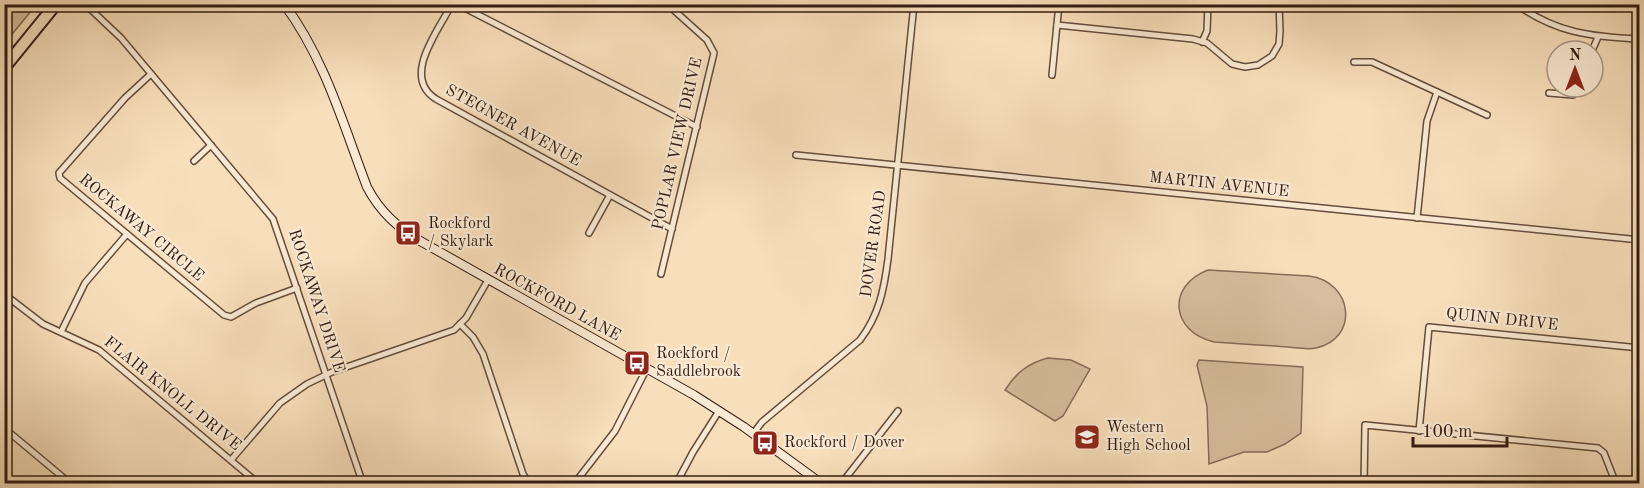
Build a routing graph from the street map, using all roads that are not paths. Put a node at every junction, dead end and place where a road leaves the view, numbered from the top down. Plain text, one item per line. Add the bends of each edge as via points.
1 (56, 4) edge
2 (85, 4) edge
3 (452, 4) edge
4 (457, 4) edge
5 (667, 4) edge
6 (914, 4) edge
7 (1059, 4) edge
8 (1208, 4) edge
9 (1279, 4) edge
10 (1516, 4) edge
11 (288, 6) edge
12 (1057, 25) junction
13 (1598, 37) joint
14 (1640, 39) edge
15 (1202, 42) junction
16 (1354, 62) dead end
17 (4, 68) edge
18 (151, 74) junction
19 (1052, 75) dead end
20 (1437, 92) junction
21 (1487, 116) dead end
22 (697, 127) junction
23 (211, 145) junction
24 (796, 155) dead end
25 (194, 161) dead end
26 (898, 166) junction
27 (610, 195) junction
28 (1418, 218) junction
29 (672, 229) junction
30 (589, 232) dead end
31 (127, 234) junction
32 (1640, 240) edge
33 (661, 274) dead end
34 (488, 280) junction
35 (297, 288) junction
36 (4, 294) edge
37 (460, 324) junction
38 (61, 332) junction
39 (1640, 348) edge
40 (647, 368) junction
41 (326, 375) junction
42 (719, 411) junction
43 (898, 411) dead end
44 (4, 428) edge
45 (1419, 430) junction
46 (753, 434) junction
47 (231, 459) junction
48 (71, 483) edge
49 (259, 483) edge
50 (363, 483) edge
51 (529, 483) edge
52 (574, 483) edge
53 (676, 483) edge
54 (822, 483) edge
55 (841, 483) edge
56 (1364, 483) edge
57 (1616, 483) edge

1 - 17 highway
2 - 18 street, ROCKAWAY DRIVE
3 - 27 street, STEGNER AVENUE via 421,66 426,91
4 - 22 street
5 - 22 street, POPLAR VIEW DRIVE via 713,48 714,59
6 - 26 street, DOVER ROAD
7 - 12 street
8 - 15 street via 1207,31
9 - 15 street via 1279,44 1263,63 1237,66
10 - 13 street via 1542,21
11 - 34 main road, ROCKFORD LANE via 322,68 367,187 382,212 408,234
12 - 15 street
12 - 19 street
13 - 14 street
16 - 20 street via 1372,62
18 - 23 street, ROCKAWAY DRIVE
18 - 31 street, ROCKAWAY CIRCLE via 125,98 59,175
20 - 21 street
20 - 28 street via 1427,121
22 - 29 street, POPLAR VIEW DRIVE
23 - 25 street
23 - 35 street, ROCKAWAY DRIVE via 273,219
24 - 26 street, MARTIN AVENUE
26 - 28 street, MARTIN AVENUE
26 - 46 street, DOVER ROAD via 884,288 869,328 848,352 762,422
27 - 29 street, STEGNER AVENUE
27 - 30 street
28 - 32 street, MARTIN AVENUE
29 - 33 street, POPLAR VIEW DRIVE
31 - 35 street, ROCKAWAY CIRCLE via 227,317
31 - 38 street via 85,283
34 - 37 street
34 - 40 main road, ROCKFORD LANE
35 - 41 street, ROCKAWAY DRIVE
36 - 38 street, FLAIR KNOLL DRIVE
37 - 41 street via 450,332
37 - 51 street via 483,354
38 - 47 street, FLAIR KNOLL DRIVE via 99,350
39 - 45 street, QUINN DRIVE via 1429,327
40 - 42 main road, ROCKFORD LANE
40 - 52 street via 615,431
41 - 47 street via 280,402
41 - 50 street, ROCKAWAY DRIVE
42 - 46 main road, ROCKFORD LANE
42 - 53 street
43 - 55 street
44 - 48 street
45 - 56 street via 1365,425
45 - 57 street via 1598,448 1604,453
46 - 54 main road, ROCKFORD LANE
47 - 49 street, FLAIR KNOLL DRIVE

